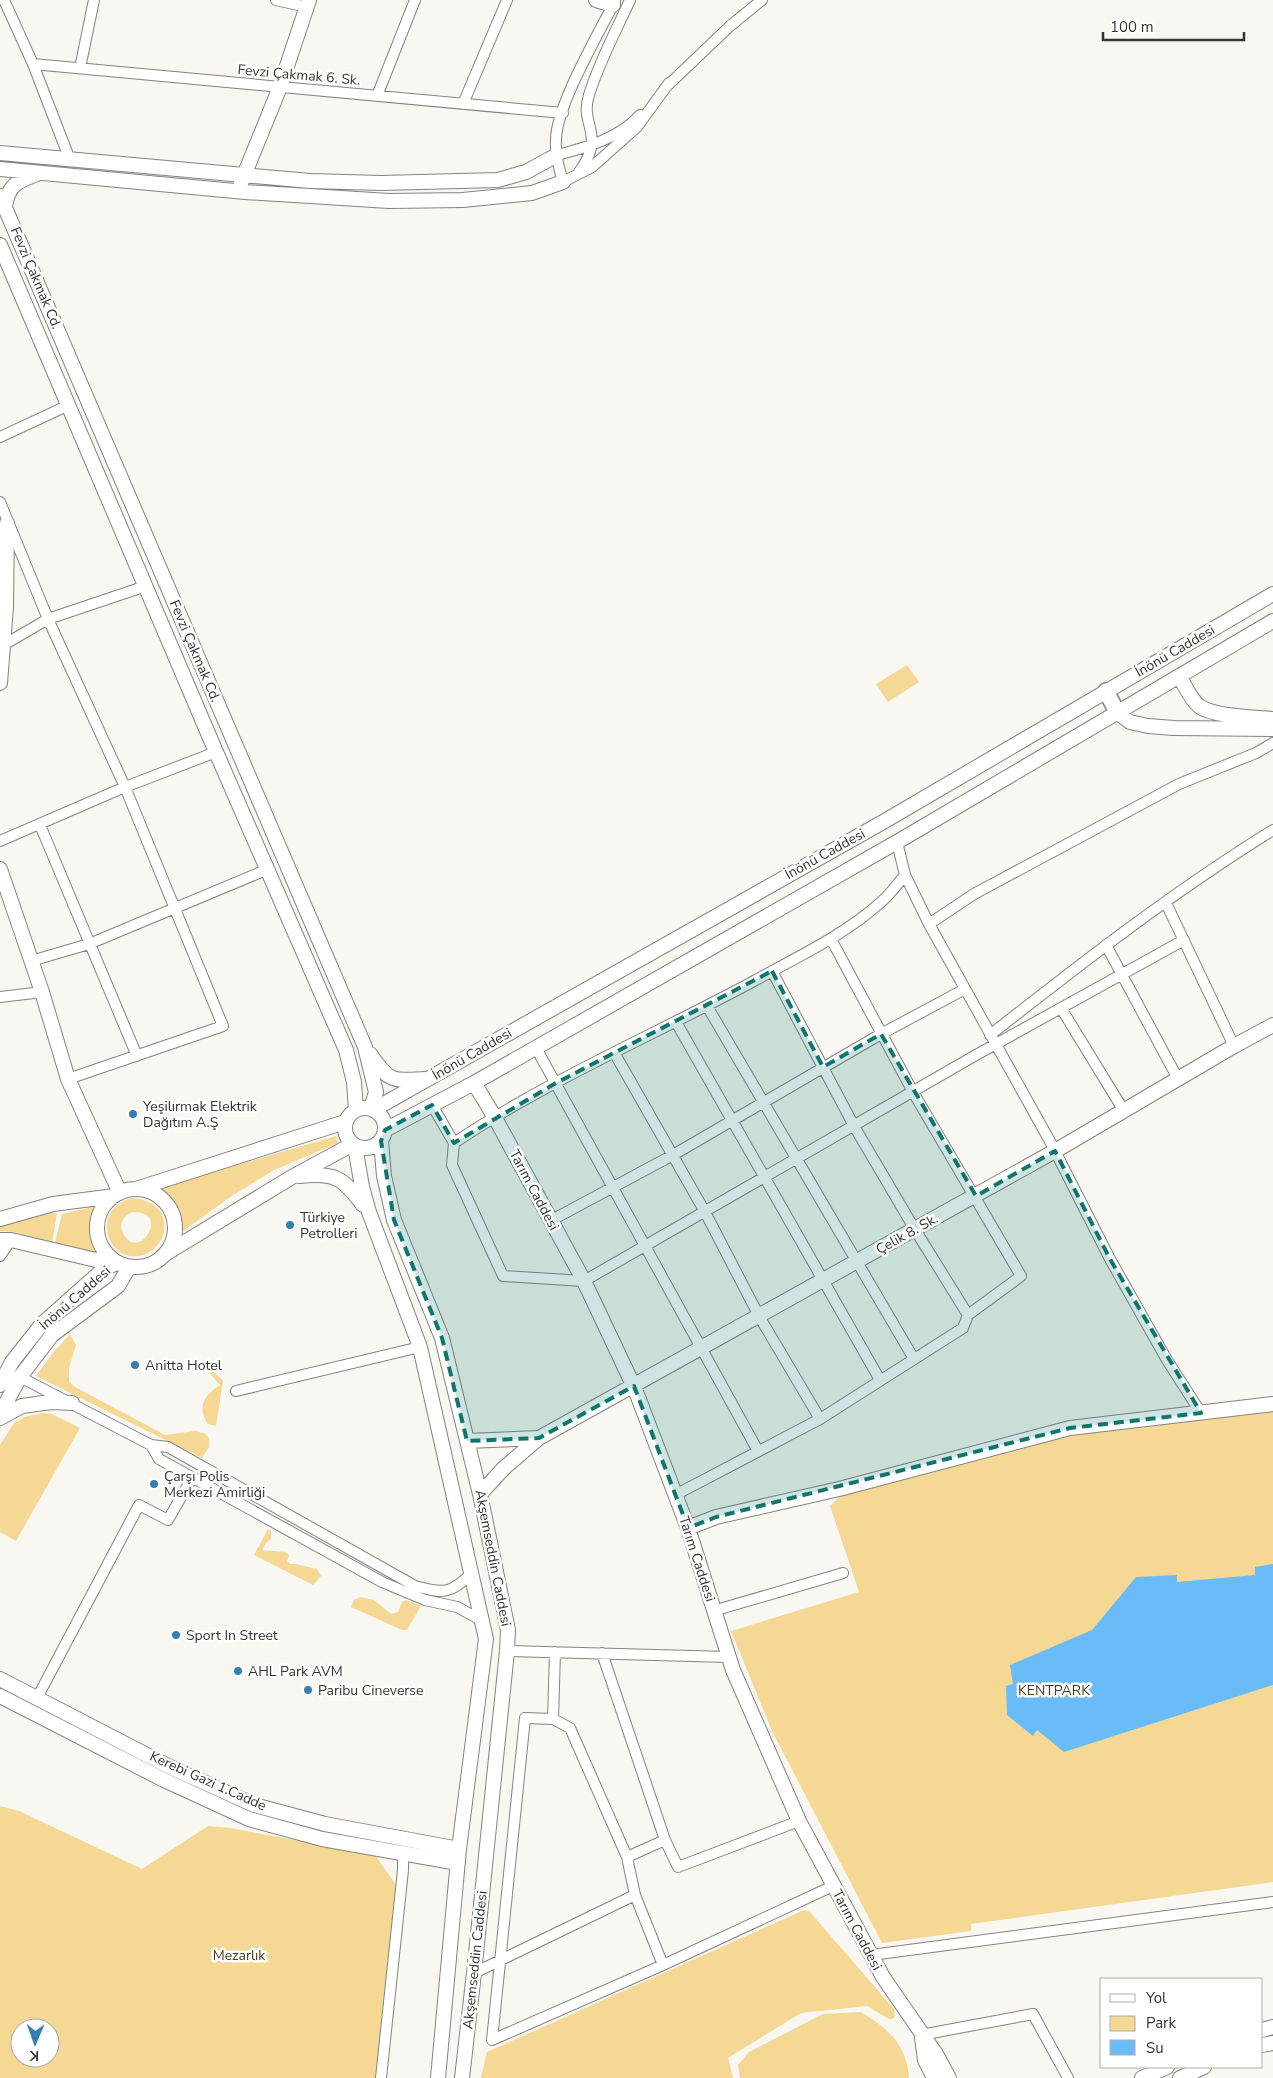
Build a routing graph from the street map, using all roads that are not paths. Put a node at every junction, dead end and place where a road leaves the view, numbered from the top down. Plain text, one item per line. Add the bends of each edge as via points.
1 (4, 0) edge
2 (94, 0) edge
3 (276, 0) edge
4 (415, 0) edge
5 (507, 0) edge
6 (596, 0) edge
7 (630, 0) edge
8 (762, 0) edge
9 (308, 3) edge
10 (614, 3) edge
11 (33, 64) junction
12 (80, 68) junction
13 (669, 83) junction
14 (280, 87) junction
15 (377, 96) junction
16 (463, 104) junction
17 (563, 113) junction
18 (593, 144) junction
19 (0, 153) edge
20 (556, 155) junction
21 (70, 160) junction
22 (0, 169) edge
23 (39, 173) junction
24 (244, 175) junction
25 (577, 175) junction
26 (563, 182) junction
27 (238, 191) junction
28 (2, 200) edge
29 (0, 244) edge
30 (69, 405) junction
31 (0, 437) edge
32 (0, 502) edge
33 (7, 523) junction
34 (146, 586) junction
35 (1273, 594) edge
36 (3, 606) edge
37 (48, 619) junction
38 (1273, 621) edge
39 (1, 646) edge
40 (1179, 676) junction
41 (0, 683) edge
42 (1106, 692) junction
43 (1118, 712) junction
44 (1273, 718) edge
45 (1273, 729) edge
46 (1273, 743) edge
47 (216, 752) junction
48 (125, 787) junction
49 (40, 825) junction
50 (1273, 830) edge
51 (0, 841) edge
52 (897, 842) junction
53 (0, 869) edge
54 (266, 870) junction
55 (906, 875) junction
56 (1166, 902) junction
57 (174, 908) junction
58 (929, 924) junction
59 (830, 939) junction
60 (1184, 940) junction
61 (90, 944) junction
62 (1106, 945) junction
63 (31, 961) junction
64 (772, 971) junction
65 (1123, 974) junction
66 (965, 989) junction
67 (42, 992) junction
68 (0, 997) edge
69 (707, 1006) junction
70 (1061, 1008) junction
71 (676, 1022) junction
72 (1273, 1025) edge
73 (881, 1034) junction
74 (990, 1035) junction
75 (996, 1045) junction
76 (1234, 1046) junction
77 (365, 1047) junction
78 (536, 1048) junction
79 (614, 1054) junction
80 (137, 1056) junction
81 (823, 1067) junction
82 (68, 1079) junction
83 (427, 1079) junction
84 (1178, 1079) junction
85 (474, 1083) junction
86 (556, 1083) junction
87 (913, 1092) junction
88 (764, 1103) junction
89 (432, 1105) junction
90 (372, 1109) junction
91 (356, 1110) junction
92 (1124, 1111) junction
93 (494, 1116) junction
94 (345, 1122) junction
95 (732, 1122) junction
96 (854, 1126) junction
97 (383, 1135) junction
98 (454, 1143) junction
99 (354, 1145) junction
100 (1056, 1151) junction
101 (673, 1155) junction
102 (797, 1158) junction
103 (292, 1177) junction
104 (764, 1178) junction
105 (612, 1188) junction
106 (136, 1189) junction
107 (117, 1194) junction
108 (976, 1196) junction
109 (369, 1212) junction
110 (705, 1212) junction
111 (0, 1219) edge
112 (550, 1221) junction
113 (915, 1230) junction
114 (5, 1240) edge
115 (645, 1246) junction
116 (165, 1255) junction
117 (0, 1256) edge
118 (858, 1261) junction
119 (119, 1263) junction
120 (584, 1281) junction
121 (822, 1281) junction
122 (968, 1315) junction
123 (759, 1316) junction
124 (420, 1347) junction
125 (700, 1349) junction
126 (914, 1359) junction
127 (20, 1376) junction
128 (880, 1380) junction
129 (0, 1385) edge
130 (634, 1386) junction
131 (236, 1391) dead end
132 (72, 1403) junction
133 (1273, 1404) edge
134 (1201, 1413) junction
135 (0, 1416) edge
136 (820, 1419) junction
137 (539, 1438) junction
138 (467, 1441) junction
139 (151, 1445) junction
140 (758, 1451) junction
141 (192, 1478) junction
142 (480, 1494) junction
143 (676, 1495) junction
144 (688, 1528) junction
145 (472, 1573) junction
146 (843, 1573) dead end
147 (714, 1611) junction
148 (483, 1621) junction
149 (507, 1651) junction
150 (555, 1652) junction
151 (602, 1653) junction
152 (728, 1657) junction
153 (0, 1679) edge
154 (0, 1696) edge
155 (37, 1698) junction
156 (29, 1711) junction
157 (553, 1719) junction
158 (800, 1821) junction
159 (665, 1840) junction
160 (459, 1848) junction
161 (403, 1854) junction
162 (627, 1857) junction
163 (458, 1863) junction
164 (833, 1886) junction
165 (635, 1895) junction
166 (1273, 1902) edge
167 (870, 1955) junction
168 (500, 1961) junction
169 (663, 1965) junction
170 (474, 1973) junction
171 (921, 2035) junction
172 (1165, 2068) edge
173 (1202, 2068) edge
174 (381, 2078) edge
175 (438, 2078) edge
176 (462, 2078) edge
177 (934, 2078) edge
178 (949, 2078) edge
179 (1068, 2078) edge
180 (1142, 2078) edge
181 (1180, 2078) edge

1 - 11 street
2 - 12 street
3 - 9 street
4 - 15 street
5 - 16 street
6 - 10 main road
7 - 18 street via 588,98
8 - 13 street
9 - 14 main road
10 - 17 street
11 - 12 street, Fevzi Çakmak 6. Sk.
11 - 21 street
12 - 14 street, Fevzi Çakmak 6. Sk.
13 - 18 street via 636,120
13 - 25 street via 638,127 592,167
14 - 15 street, Fevzi Çakmak 6. Sk.
14 - 24 main road
15 - 16 street, Fevzi Çakmak 6. Sk.
16 - 17 street, Fevzi Çakmak 6. Sk.
17 - 20 street via 556,138
18 - 20 street
18 - 25 street
19 - 21 main road
20 - 24 main road via 526,172 498,180 381,183
20 - 26 street
21 - 24 main road
22 - 23 main road
23 - 27 main road
23 - 28 main road via 20,181
24 - 27 main road
25 - 26 street
26 - 27 main road via 532,193 463,200 389,201
28 - 77 main road, Fevzi Çakmak Cd.
29 - 30 main road, Fevzi Çakmak Cd.
30 - 31 street
30 - 34 main road, Fevzi Çakmak Cd.
32 - 33 street
33 - 36 main road
33 - 37 street
34 - 37 street
34 - 47 main road, Fevzi Çakmak Cd.
35 - 42 main road, İnönü Caddesi
36 - 39 main road
37 - 39 street
37 - 48 street
38 - 40 main road, İnönü Caddesi
39 - 41 main road
40 - 43 main road, İnönü Caddesi
40 - 44 main road via 1193,700 1206,710
42 - 43 main road
42 - 83 main road, İnönü Caddesi via 883,822
43 - 45 main road via 1130,722 1148,726
43 - 52 main road, İnönü Caddesi
46 - 58 street via 1179,784 974,894
47 - 48 street
47 - 54 main road, Fevzi Çakmak Cd.
48 - 49 street
48 - 57 street
49 - 51 street
49 - 61 street
50 - 56 street
52 - 55 street
52 - 78 main road, İnönü Caddesi
53 - 63 main road
54 - 57 street
54 - 91 main road, Fevzi Çakmak Cd. via 346,1050 354,1082
55 - 58 street
55 - 59 street via 880,904
56 - 60 street
56 - 62 street
57 - 61 street
57 - 80 street via 222,1026
58 - 66 street
59 - 64 street
59 - 73 street
60 - 65 street
60 - 76 street
61 - 63 street
61 - 80 street
62 - 65 street
62 - 74 street
63 - 67 main road
64 - 69 street
64 - 81 street
65 - 70 street
65 - 84 street
66 - 73 street
66 - 74 street
67 - 68 street
67 - 82 main road
69 - 71 street
69 - 88 street
70 - 75 street
70 - 92 street
71 - 79 street
71 - 95 street
72 - 76 main road, Çelik 8. Sk.
73 - 81 street
73 - 87 street
74 - 75 street
75 - 87 street
75 - 100 street
76 - 84 main road, Çelik 8. Sk.
77 - 83 main road via 383,1074 398,1081
77 - 90 main road, Fevzi Çakmak Cd. via 376,1092
78 - 85 main road, İnönü Caddesi
78 - 86 street
79 - 86 street
79 - 101 street
80 - 82 street
81 - 88 street
81 - 96 street
82 - 107 main road
83 - 90 main road, İnönü Caddesi
84 - 92 main road, Çelik 8. Sk.
85 - 89 main road, İnönü Caddesi
85 - 93 main road, Tarım Caddesi
86 - 93 street
86 - 105 street
87 - 96 street
87 - 108 street
88 - 95 street
88 - 102 street
89 - 97 main road, İnönü Caddesi
89 - 98 street
90 - 91 main road
90 - 97 main road via 382,1118
91 - 94 main road
92 - 100 main road, Çelik 8. Sk.
93 - 98 street
93 - 112 main road, Tarım Caddesi
94 - 99 main road via 345,1133
94 - 106 main road
95 - 101 street
95 - 104 street
96 - 102 street
96 - 113 street
97 - 99 main road via 372,1147
97 - 138 main road, Akşemseddin Caddesi via 384,1176 394,1220 442,1338
98 - 120 street via 452,1165 503,1276
99 - 103 main road
99 - 109 main road, Akşemseddin Caddesi
100 - 108 main road, Çelik 8. Sk.
100 - 134 street via 1110,1259
101 - 105 street
101 - 110 street
102 - 104 street
102 - 118 street
103 - 109 main road via 322,1173 348,1184
103 - 116 main road
104 - 110 street
104 - 121 street
105 - 112 street
105 - 115 street
106 - 107 main road
106 - 116 main road via 160,1197 174,1218 174,1238
107 - 111 main road via 53,1204
107 - 119 main road via 102,1209 96,1226 103,1250
108 - 113 main road, Çelik 8. Sk.
108 - 122 street via 1021,1276
109 - 124 main road, Akşemseddin Caddesi
110 - 115 street
110 - 123 street
112 - 120 main road, Tarım Caddesi
113 - 118 main road, Çelik 8. Sk.
113 - 122 street
114 - 117 street
114 - 119 main road
115 - 120 street
115 - 125 street
116 - 119 main road via 142,1267
118 - 121 main road, Çelik 8. Sk.
118 - 126 street
119 - 127 main road, İnönü Caddesi via 118,1286 52,1335
119 - 129 main road, İnönü Caddesi via 105,1268 42,1324 12,1362
120 - 130 main road, Tarım Caddesi
121 - 123 main road, Çelik 8. Sk.
121 - 128 street
122 - 126 street via 963,1328
123 - 125 main road, Çelik 8. Sk.
123 - 136 street
124 - 131 street
124 - 145 main road, Akşemseddin Caddesi
125 - 130 main road, Çelik 8. Sk.
125 - 140 street
126 - 128 street
127 - 132 street
127 - 135 main road, İnönü Caddesi
128 - 136 street
130 - 137 main road, Çelik 8. Sk.
130 - 143 main road, Tarım Caddesi
132 - 135 main road via 22,1406
132 - 139 street
133 - 134 main road
134 - 144 main road via 1070,1428 716,1517
136 - 140 street
137 - 138 main road
137 - 142 main road
138 - 142 main road, Akşemseddin Caddesi
139 - 141 street via 159,1459
139 - 145 street via 168,1447 415,1586 436,1592 456,1589
140 - 143 street
141 - 148 street via 382,1582 424,1600 457,1607
141 - 155 street via 168,1520 139,1505
142 - 149 main road, Akşemseddin Caddesi via 508,1630
143 - 144 main road, Tarım Caddesi
144 - 147 main road, Tarım Caddesi
145 - 148 main road, Akşemseddin Caddesi
146 - 147 street
147 - 152 main road, Tarım Caddesi
148 - 160 main road, Akşemseddin Caddesi via 486,1639
149 - 150 street
149 - 170 main road, Akşemseddin Caddesi
150 - 151 street
150 - 157 street
151 - 152 street
151 - 159 street
152 - 158 main road, Tarım Caddesi
153 - 155 main road, Kerebi Gazi 1.Cadde
154 - 156 main road, Kerebi Gazi 1.Cadde
155 - 156 main road
155 - 160 main road, Kerebi Gazi 1.Cadde via 170,1767 254,1805 325,1824
156 - 161 main road, Kerebi Gazi 1.Cadde via 249,1819
157 - 162 street via 570,1728
157 - 168 street via 525,1718
158 - 159 street via 678,1867
158 - 164 main road, Tarım Caddesi
159 - 162 street
160 - 163 main road, Akşemseddin Caddesi
161 - 163 main road, Kerebi Gazi 1.Cadde
161 - 174 street
162 - 165 street
163 - 175 main road, Akşemseddin Caddesi
164 - 167 main road, Tarım Caddesi
164 - 169 street
165 - 168 street
165 - 169 street
166 - 167 street
167 - 171 main road, Tarım Caddesi
168 - 169 street via 492,2040
168 - 170 street
170 - 176 main road, Akşemseddin Caddesi
171 - 177 main road, Tarım Caddesi
171 - 178 main road, Tarım Caddesi
171 - 179 street via 1033,2014
172 - 180 main road
173 - 181 main road

